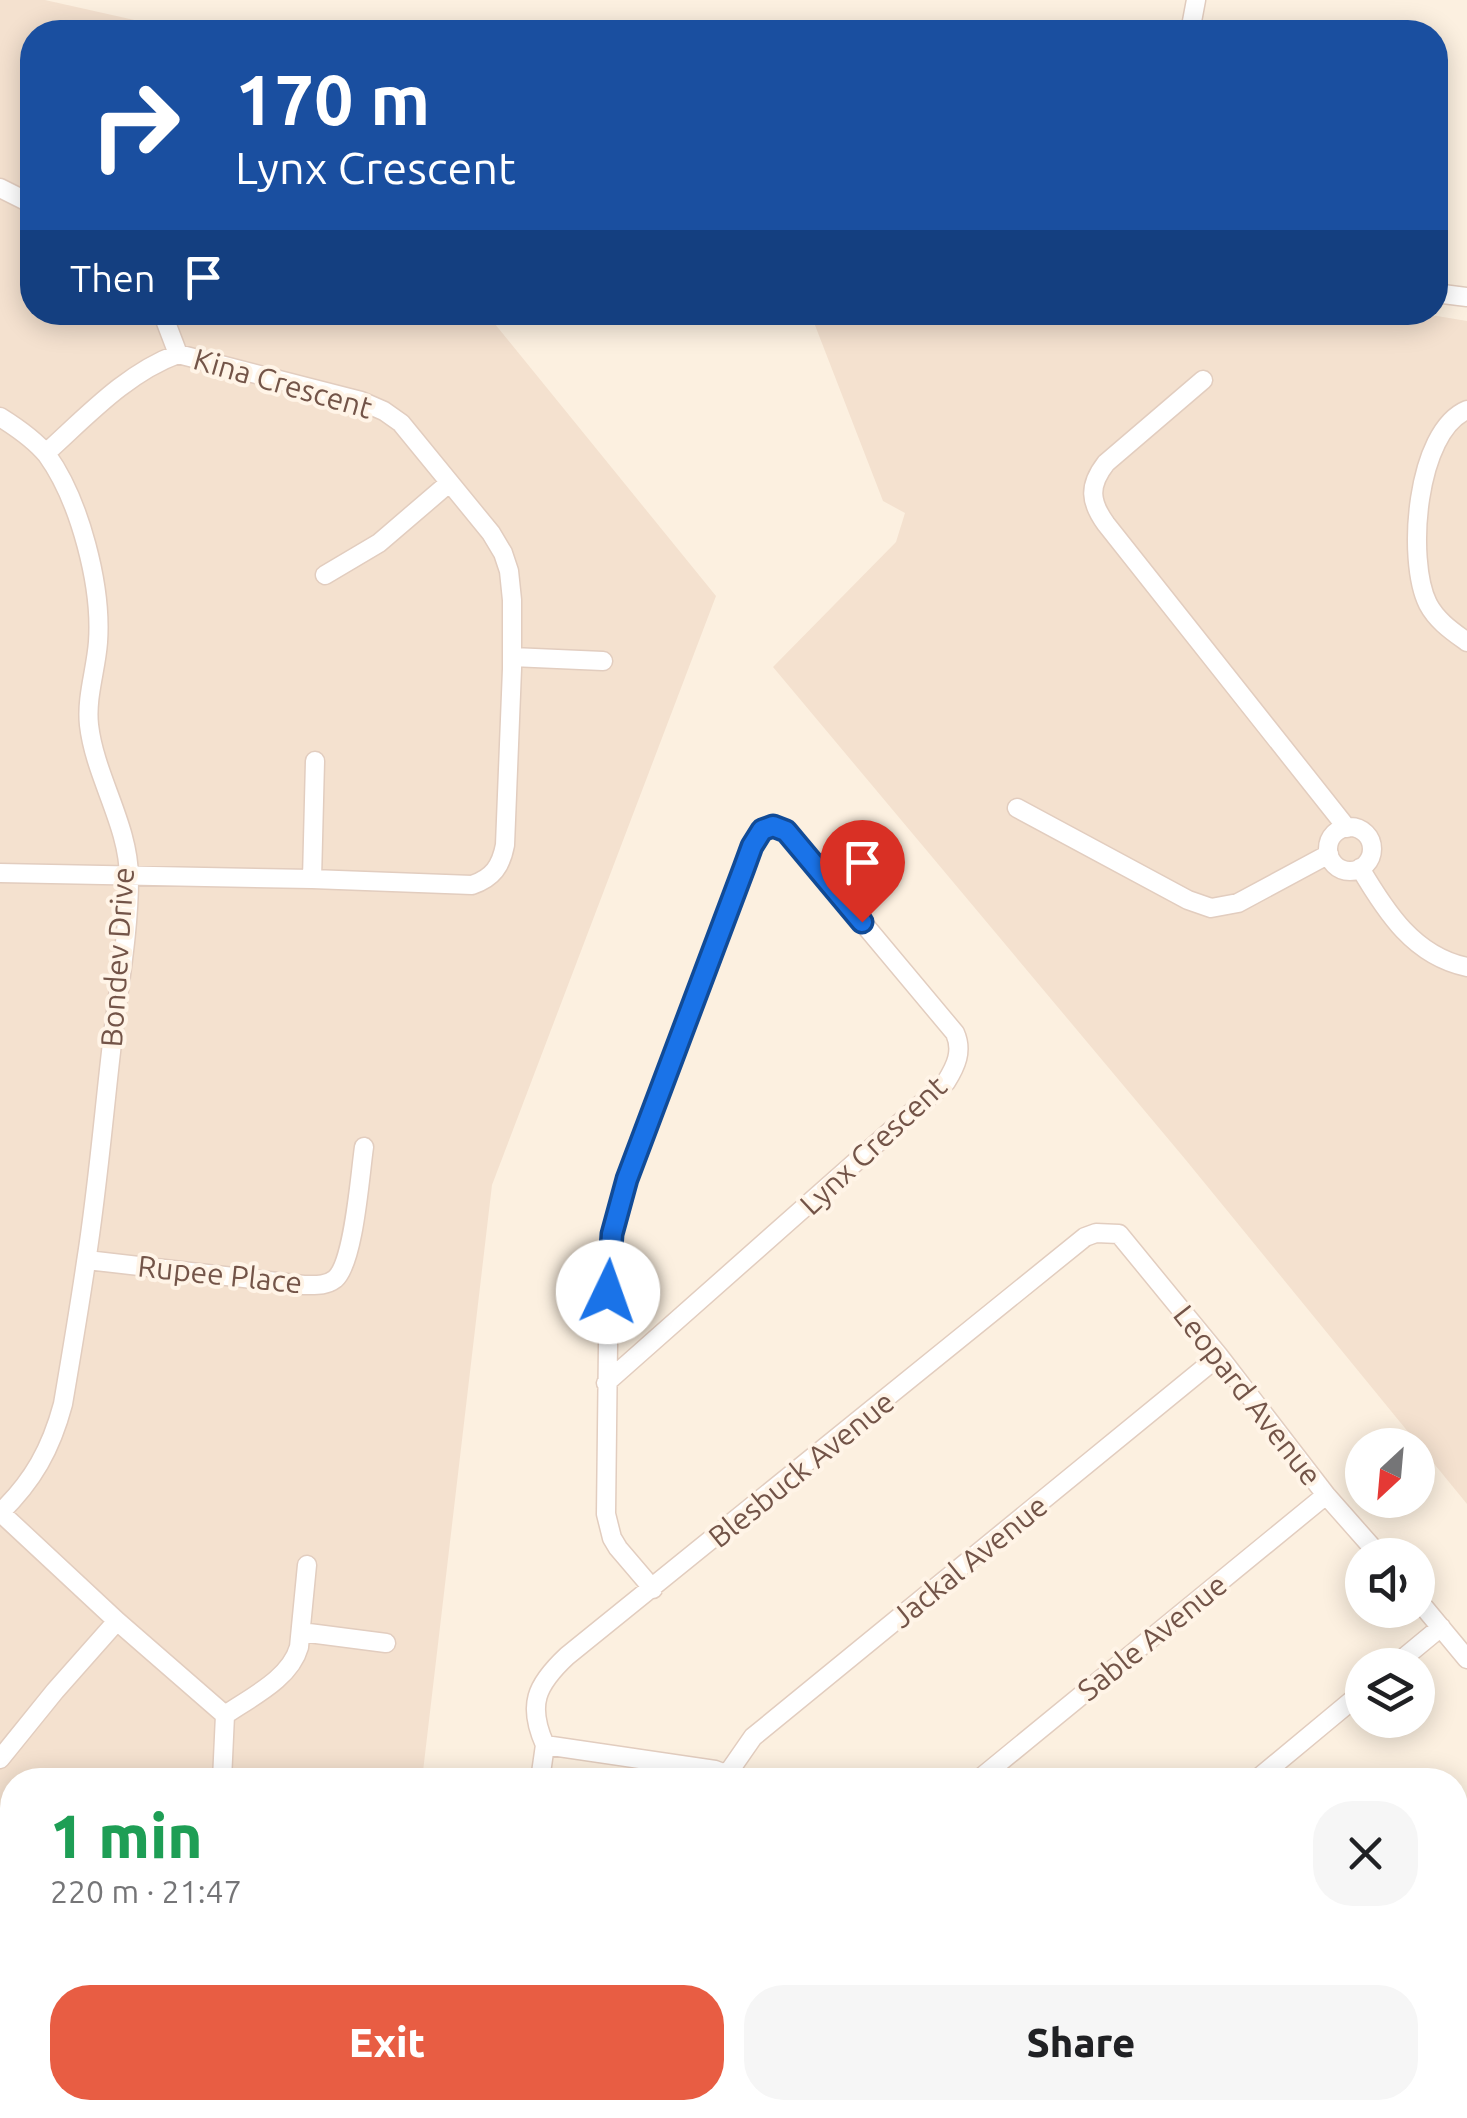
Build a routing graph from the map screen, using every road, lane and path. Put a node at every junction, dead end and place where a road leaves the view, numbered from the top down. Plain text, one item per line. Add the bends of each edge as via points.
1 (167, 325) edge
2 (178, 354) junction
3 (1203, 380) dead end
4 (1467, 410) edge
5 (0, 417) edge
6 (46, 453) junction
7 (450, 483) junction
8 (325, 575) dead end
9 (1467, 642) edge
10 (512, 657) junction
11 (603, 661) dead end
12 (315, 762) dead end
13 (1018, 808) dead end
14 (1346, 828) junction
15 (1328, 854) junction
16 (1360, 868) junction
17 (0, 872) edge
18 (129, 875) junction
19 (312, 879) junction
20 (1467, 967) edge
21 (364, 1147) dead end
22 (1118, 1234) joint
23 (87, 1260) junction
24 (1219, 1356) junction
25 (606, 1383) junction
26 (1326, 1494) junction
27 (0, 1513) edge
28 (1364, 1538) edge
29 (307, 1565) dead end
30 (652, 1589) junction
31 (1435, 1620) edge
32 (117, 1621) junction
33 (1441, 1627) junction
34 (301, 1632) junction
35 (386, 1643) dead end
36 (1416, 1648) edge
37 (1467, 1659) edge
38 (1345, 1706) edge
39 (224, 1714) junction
40 (545, 1745) junction
41 (0, 1758) edge
42 (222, 1768) edge
43 (542, 1768) edge
44 (678, 1768) edge
45 (730, 1768) edge
46 (993, 1768) edge
47 (1270, 1768) edge

1 - 2 street
2 - 6 street, Kina Crescent via 139,374
2 - 7 street, Kina Crescent via 373,406 402,423
3 - 14 street via 1106,463 1094,504
4 - 9 street via 1444,432 1421,487 1417,550 1429,606
5 - 6 street, Bondev Drive
6 - 18 street, Bondev Drive via 87,542 94,577 99,638 88,721
7 - 8 street via 379,544
7 - 10 street, Kina Crescent via 504,553
10 - 11 street
10 - 19 street, Kina Crescent via 504,845 494,872 472,885
12 - 19 street
13 - 15 street via 1210,908 1238,903
14 - 15 street via 1330,840
14 - 16 street via 1371,842
15 - 16 street via 1341,869
16 - 20 street via 1410,938 1442,960
17 - 18 street, Kina Crescent
18 - 19 street, Kina Crescent
18 - 23 street, Bondev Drive
21 - 23 street, Rupee Place via 351,1240 331,1282
22 - 24 street, Leopard Avenue
22 - 30 street, Blesbuck Avenue via 1085,1237
23 - 27 street, Bondev Drive via 58,1425 38,1470
24 - 26 street, Leopard Avenue
24 - 45 street, Jackal Avenue via 753,1737
25 - 25 street, Lynx Crescent via 946,1082 955,1067 955,1033 786,831 773,826 752,846 623,1193 609,1260
25 - 30 street, Lynx Crescent via 608,1528
26 - 28 street, Leopard Avenue
26 - 46 street, Sable Avenue
27 - 32 street
29 - 34 street
30 - 40 street, Blesbuck Avenue via 550,1672 534,1712
31 - 33 street
32 - 39 street
32 - 41 street
33 - 36 street
33 - 37 street
34 - 35 street
34 - 39 street via 290,1667
38 - 47 street
39 - 42 street
40 - 43 street, Blesbuck Avenue
40 - 44 street

